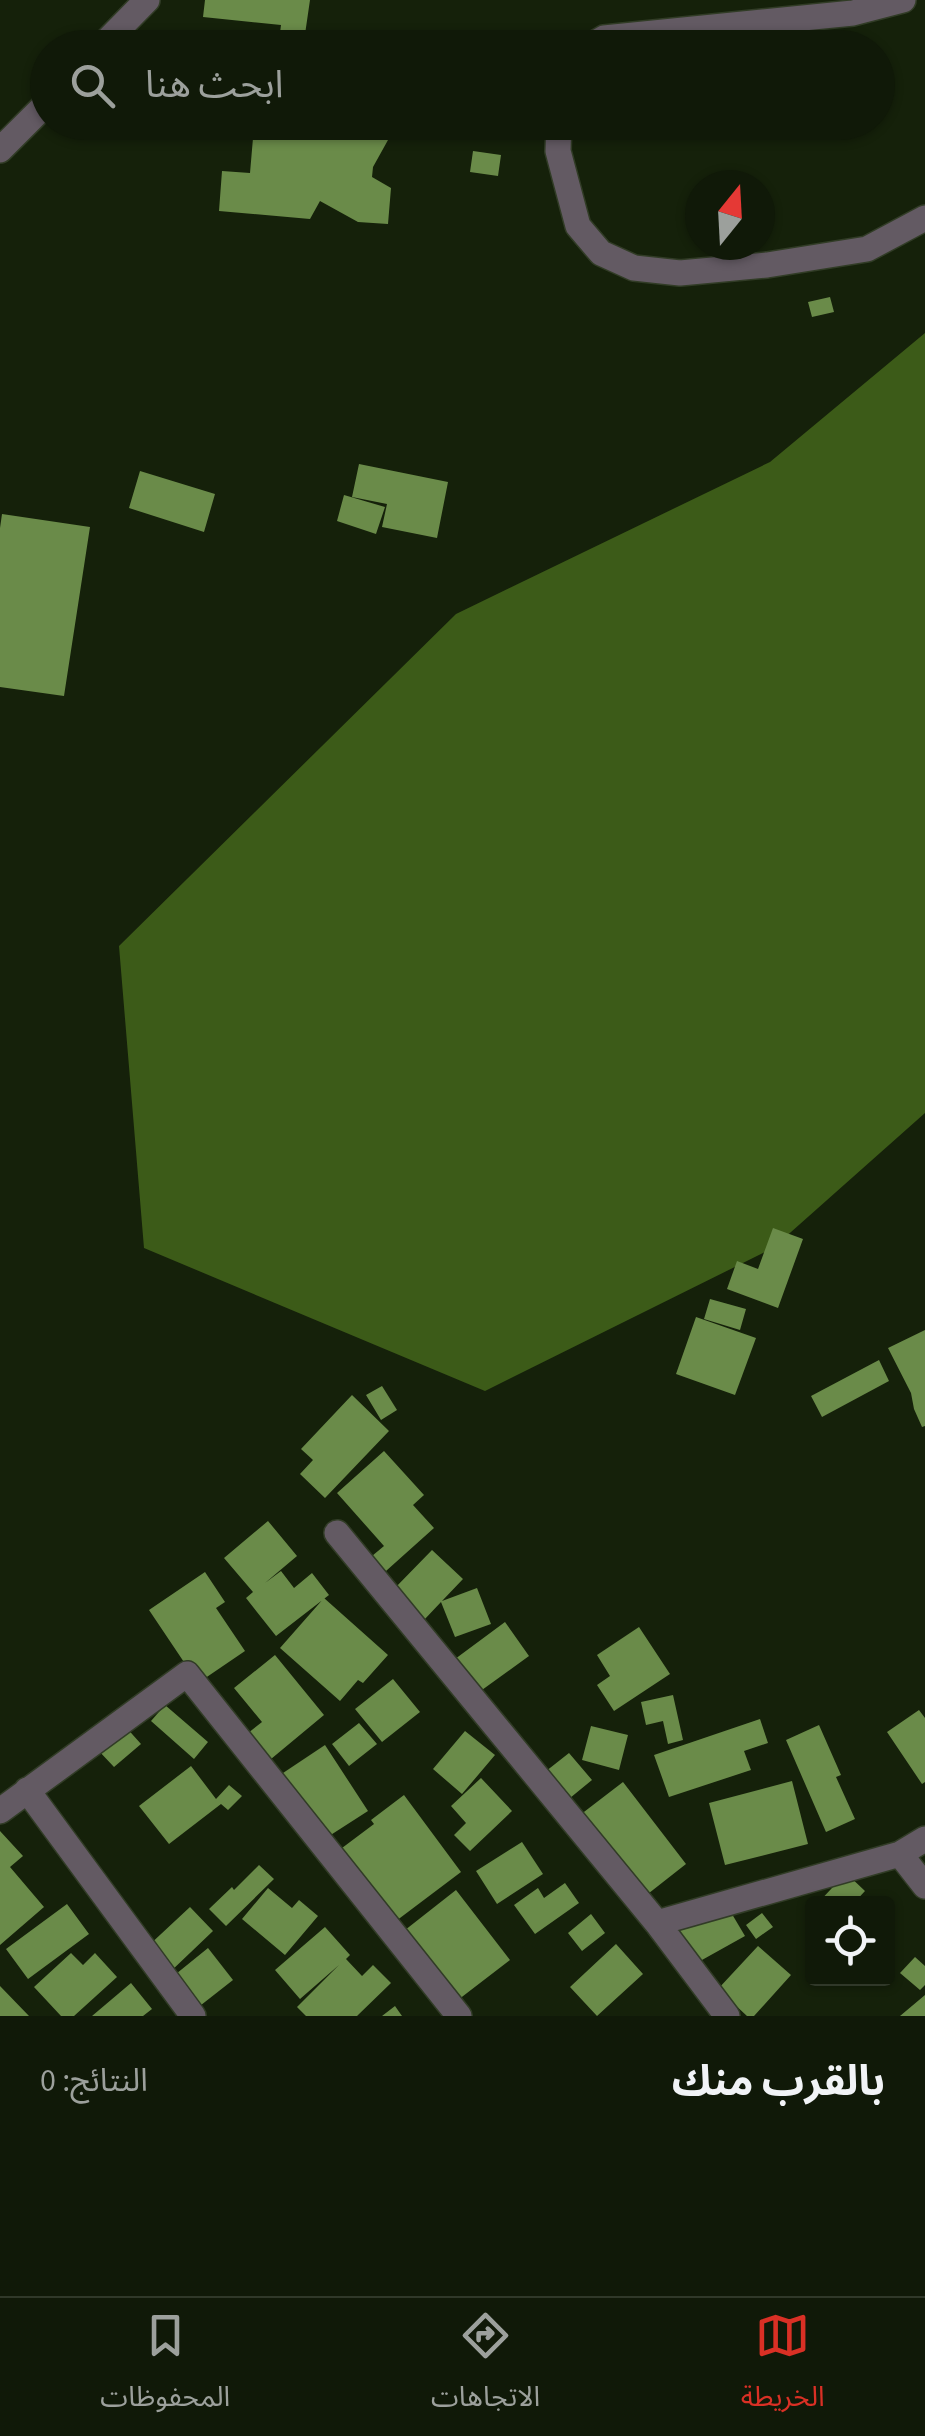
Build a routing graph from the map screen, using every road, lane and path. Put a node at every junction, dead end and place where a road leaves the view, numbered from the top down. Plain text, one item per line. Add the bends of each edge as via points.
1 (147, 0) edge
2 (903, 0) edge
3 (118, 30) edge
4 (683, 30) edge
5 (30, 120) edge
6 (559, 140) edge
7 (0, 150) edge
8 (925, 218) edge
9 (337, 1533) dead end
10 (27, 1790) junction
11 (0, 1812) edge
12 (925, 1839) edge
13 (900, 1854) junction
14 (925, 1886) edge
15 (657, 1923) junction
16 (194, 2016) edge
17 (459, 2016) edge
18 (727, 2016) edge

1 - 3 street
2 - 4 street via 852,13
5 - 7 street
6 - 8 street via 578,226 602,253 634,268 680,273 867,249
9 - 15 street
10 - 11 street
10 - 16 street
10 - 17 street via 187,1674
12 - 13 street
13 - 14 street
13 - 15 street
15 - 18 street

